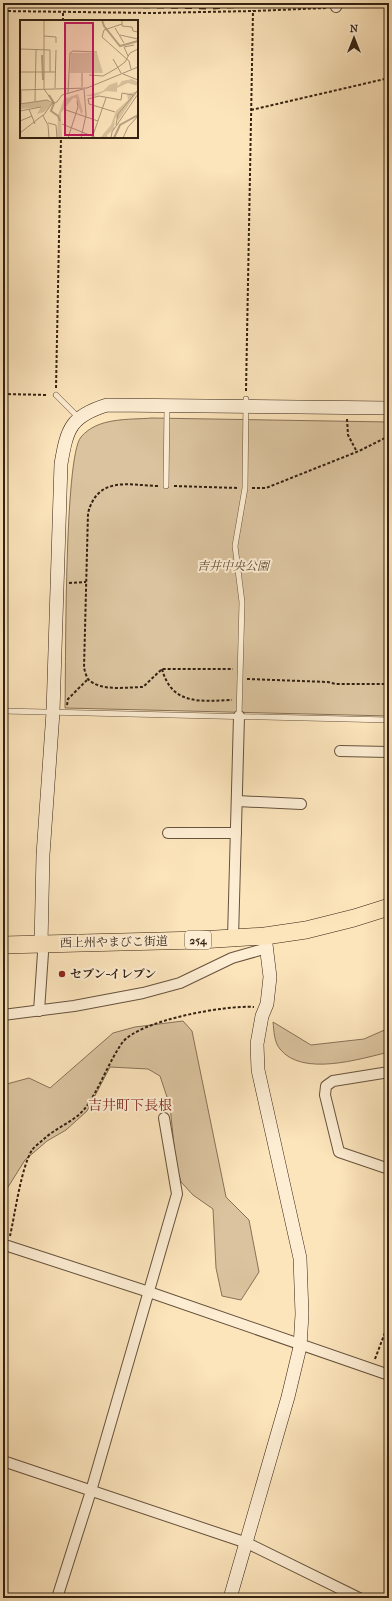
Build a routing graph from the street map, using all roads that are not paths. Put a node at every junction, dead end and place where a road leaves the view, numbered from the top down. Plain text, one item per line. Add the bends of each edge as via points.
1 (56, 395) road end
2 (246, 402) junction
3 (167, 404) junction
4 (389, 408) edge
5 (79, 418) junction
6 (166, 486) road end
7 (3, 711) edge
8 (53, 712) junction
9 (239, 716) junction
10 (389, 720) edge
11 (340, 751) dead end
12 (389, 752) edge
13 (237, 801) junction
14 (300, 804) dead end
15 (168, 832) dead end
16 (236, 833) junction
17 (389, 907) edge
18 (233, 938) junction
19 (262, 943) junction
20 (41, 944) junction
21 (3, 945) edge
22 (39, 1011) junction
23 (3, 1015) edge
24 (389, 1072) edge
25 (164, 1118) dead end
26 (389, 1169) edge
27 (8, 1246) road end
28 (149, 1292) junction
29 (300, 1344) junction
30 (389, 1375) edge
31 (3, 1461) edge
32 (91, 1491) junction
33 (248, 1543) junction
34 (57, 1598) edge
35 (230, 1598) edge
36 (359, 1598) edge

1 - 5 lane
2 - 3 street
2 - 4 street
2 - 9 lane via 245,488 235,546 242,602
3 - 5 street via 108,405 88,411
3 - 6 lane
5 - 8 street via 65,437 61,464
7 - 8 lane
8 - 9 lane
8 - 20 street via 43,855
9 - 10 lane
9 - 13 street
11 - 12 street
13 - 14 street
13 - 16 street
15 - 16 street
16 - 18 street
17 - 19 highway, 西上州やまびこ街道 / 254
18 - 19 highway, 西上州やまびこ街道 / 254
18 - 20 highway, 西上州やまびこ街道 / 254
19 - 22 street via 180,983 128,996
19 - 29 street via 270,977 257,1044 258,1070 300,1258
20 - 21 highway, 西上州やまびこ街道 / 254
20 - 22 street via 43,953
22 - 23 street
24 - 26 street via 333,1082 326,1086 325,1096 339,1152
25 - 28 street via 177,1194
27 - 28 street
28 - 29 street
28 - 32 street
29 - 30 street
29 - 33 street
31 - 32 street
32 - 33 street
32 - 34 street
33 - 35 street
33 - 36 street

